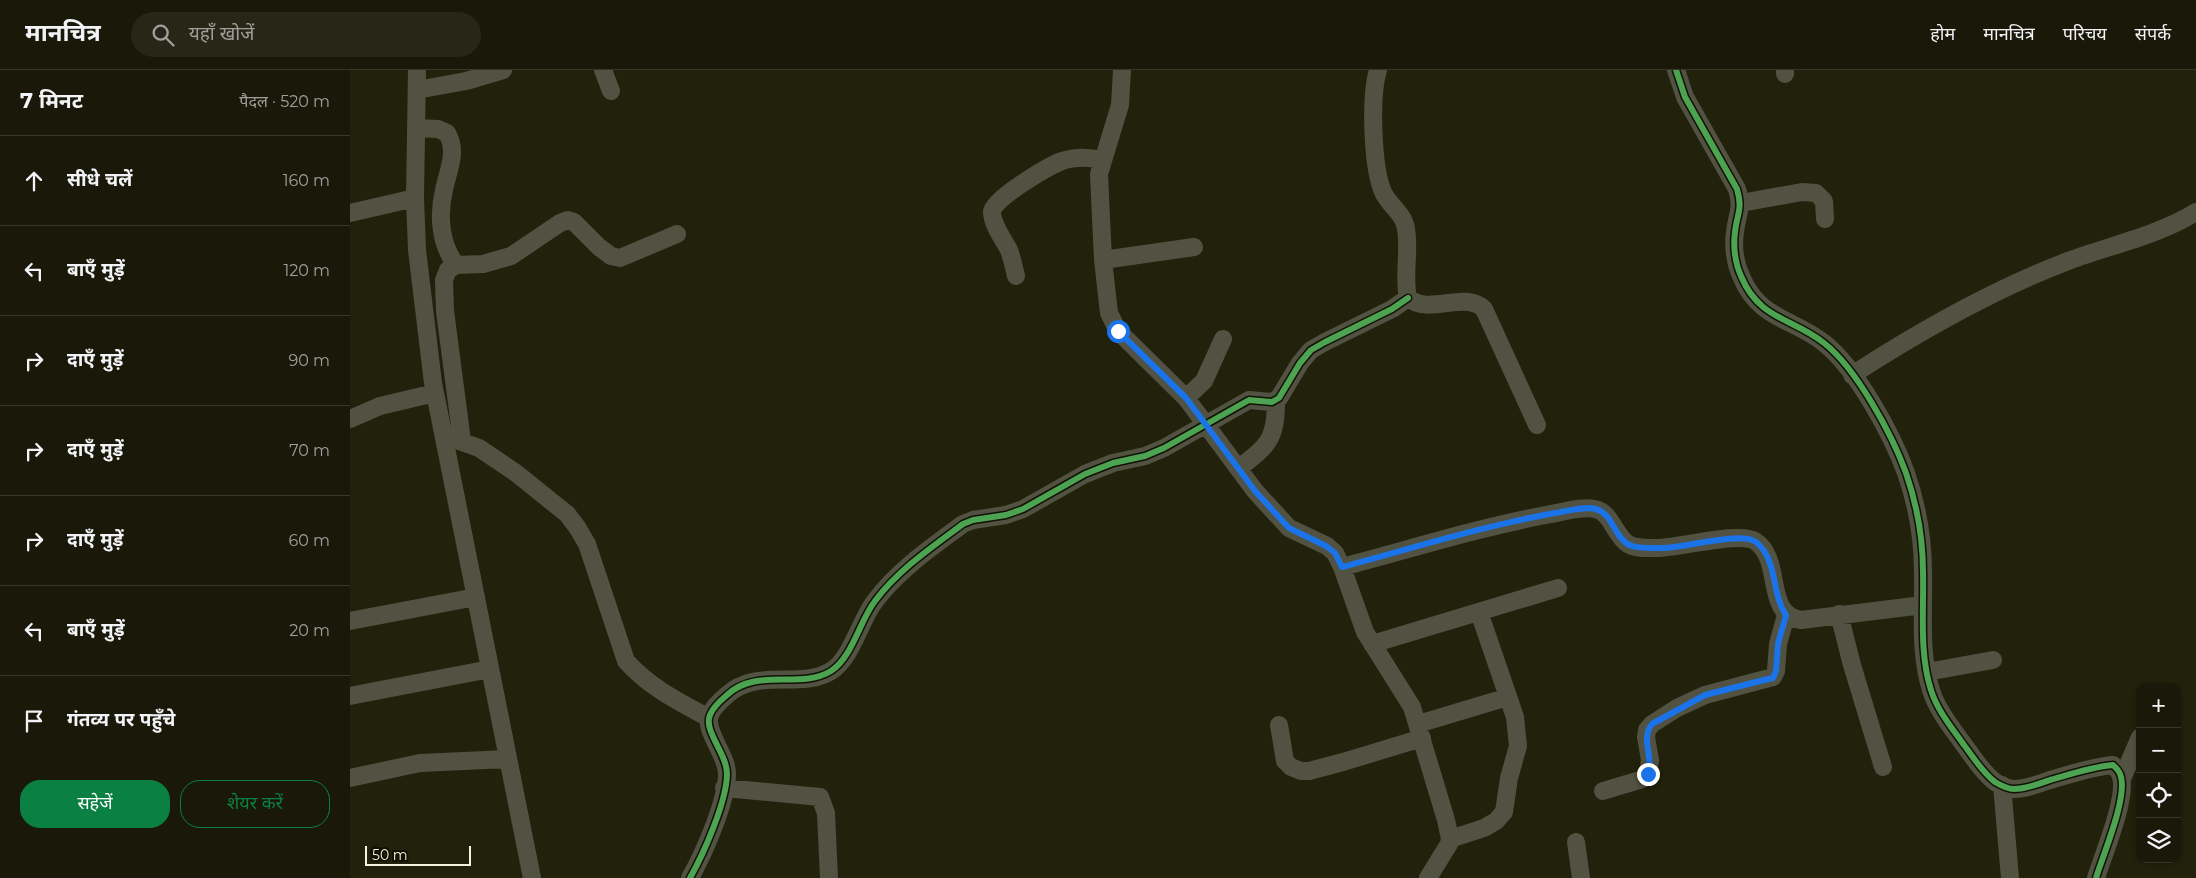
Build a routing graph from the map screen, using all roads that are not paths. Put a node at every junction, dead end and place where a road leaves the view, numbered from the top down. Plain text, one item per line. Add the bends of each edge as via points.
1 (417, 70) edge
2 (503, 70) edge
3 (604, 70) edge
4 (1122, 70) edge
5 (1378, 70) edge
6 (1676, 70) edge
7 (417, 90) junction
8 (611, 91) dead end
9 (416, 128) junction
10 (1103, 160) junction
11 (415, 198) junction
12 (1741, 203) junction
13 (2196, 212) edge
14 (350, 213) edge
15 (1825, 219) dead end
16 (677, 234) dead end
17 (1194, 247) dead end
18 (1103, 260) junction
19 (456, 265) junction
20 (1016, 276) dead end
21 (1408, 298) junction
22 (1223, 339) dead end
23 (1852, 375) junction
24 (435, 393) junction
25 (1186, 398) junction
26 (1276, 400) junction
27 (350, 418) edge
28 (1205, 424) junction
29 (1536, 425) dead end
30 (444, 437) junction
31 (462, 441) junction
32 (1239, 468) junction
33 (1342, 567) junction
34 (1558, 588) dead end
35 (476, 597) junction
36 (1924, 605) junction
37 (1479, 612) junction
38 (1839, 614) junction
39 (1786, 615) junction
40 (350, 620) edge
41 (1372, 644) junction
42 (1992, 660) dead end
43 (490, 669) junction
44 (1927, 672) junction
45 (350, 696) edge
46 (1508, 697) junction
47 (709, 718) junction
48 (1279, 725) dead end
49 (1420, 731) junction
50 (2136, 746) edge
51 (507, 759) junction
52 (1883, 767) dead end
53 (350, 778) edge
54 (2122, 779) junction
55 (2002, 786) junction
56 (724, 788) junction
57 (1603, 791) dead end
58 (1450, 839) junction
59 (1576, 842) dead end
60 (532, 878) edge
61 (690, 878) edge
62 (829, 878) edge
63 (1428, 878) edge
64 (1581, 878) edge
65 (2010, 878) edge
66 (2096, 878) edge

1 - 7 street
2 - 7 street
3 - 8 street
4 - 10 street via 1120,105
5 - 21 street via 1373,101 1379,181 1384,195 1404,219
6 - 12 street via 1685,97 1737,189
7 - 9 street
9 - 11 street
9 - 19 street via 447,133 452,141 454,152 441,212 445,244
10 - 18 street via 1099,184
10 - 20 street via 1087,157 1048,167 993,206 992,213
11 - 14 street
11 - 24 street via 421,288
12 - 15 street via 1802,192 1816,193 1824,201
12 - 23 street via 1734,249 1740,275 1750,294 1772,315 1824,342
13 - 23 street via 2161,230 2068,261 2006,288 1910,338
16 - 19 street via 620,258 611,256 568,220 511,256 484,264
17 - 18 street
18 - 25 street via 1109,313 1118,331
19 - 31 street via 448,270 444,280 445,311
21 - 26 street via 1311,350
21 - 29 street via 1422,304 1480,304
22 - 25 street via 1204,381
23 - 36 street via 1906,472 1921,537
24 - 27 street via 380,406
24 - 30 street
25 - 28 street
26 - 28 street via 1249,400
26 - 32 street via 1272,436 1263,450
28 - 32 street
28 - 47 street via 1145,456 1085,474 1024,508 963,524 900,573 875,601 841,661 831,671 803,678 748,682 735,687
30 - 31 street
30 - 35 street
31 - 47 street via 479,448 516,473 567,514 586,544 626,661 657,689
32 - 33 street via 1289,528 1326,546 1335,553
33 - 39 street via 1522,519 1596,509 1603,512 1620,538 1630,545 1669,548 1725,539 1755,541 1769,561 1780,607
33 - 41 street
34 - 37 street
35 - 40 street
35 - 43 street
36 - 38 street
36 - 44 street
37 - 41 street
37 - 46 street
38 - 39 street via 1801,620
38 - 52 street
39 - 57 street via 1773,678 1705,695 1652,724 1646,737 1650,760 1648,774 1643,779
41 - 49 street via 1412,707
42 - 44 street
43 - 45 street
43 - 51 street
44 - 55 street via 1931,691 1940,709 1985,773
46 - 49 street
46 - 58 street via 1518,746 1504,812 1484,828
47 - 56 street via 709,728 724,758 727,774
48 - 49 street via 1285,761 1301,771 1343,762
49 - 58 street
50 - 54 street
51 - 53 street via 420,763
51 - 60 street
54 - 55 street via 2113,765 2027,787 2013,789
54 - 66 street via 2118,810
55 - 65 street
56 - 61 street via 701,859
56 - 62 street via 820,797 826,813
58 - 63 street
59 - 64 street

